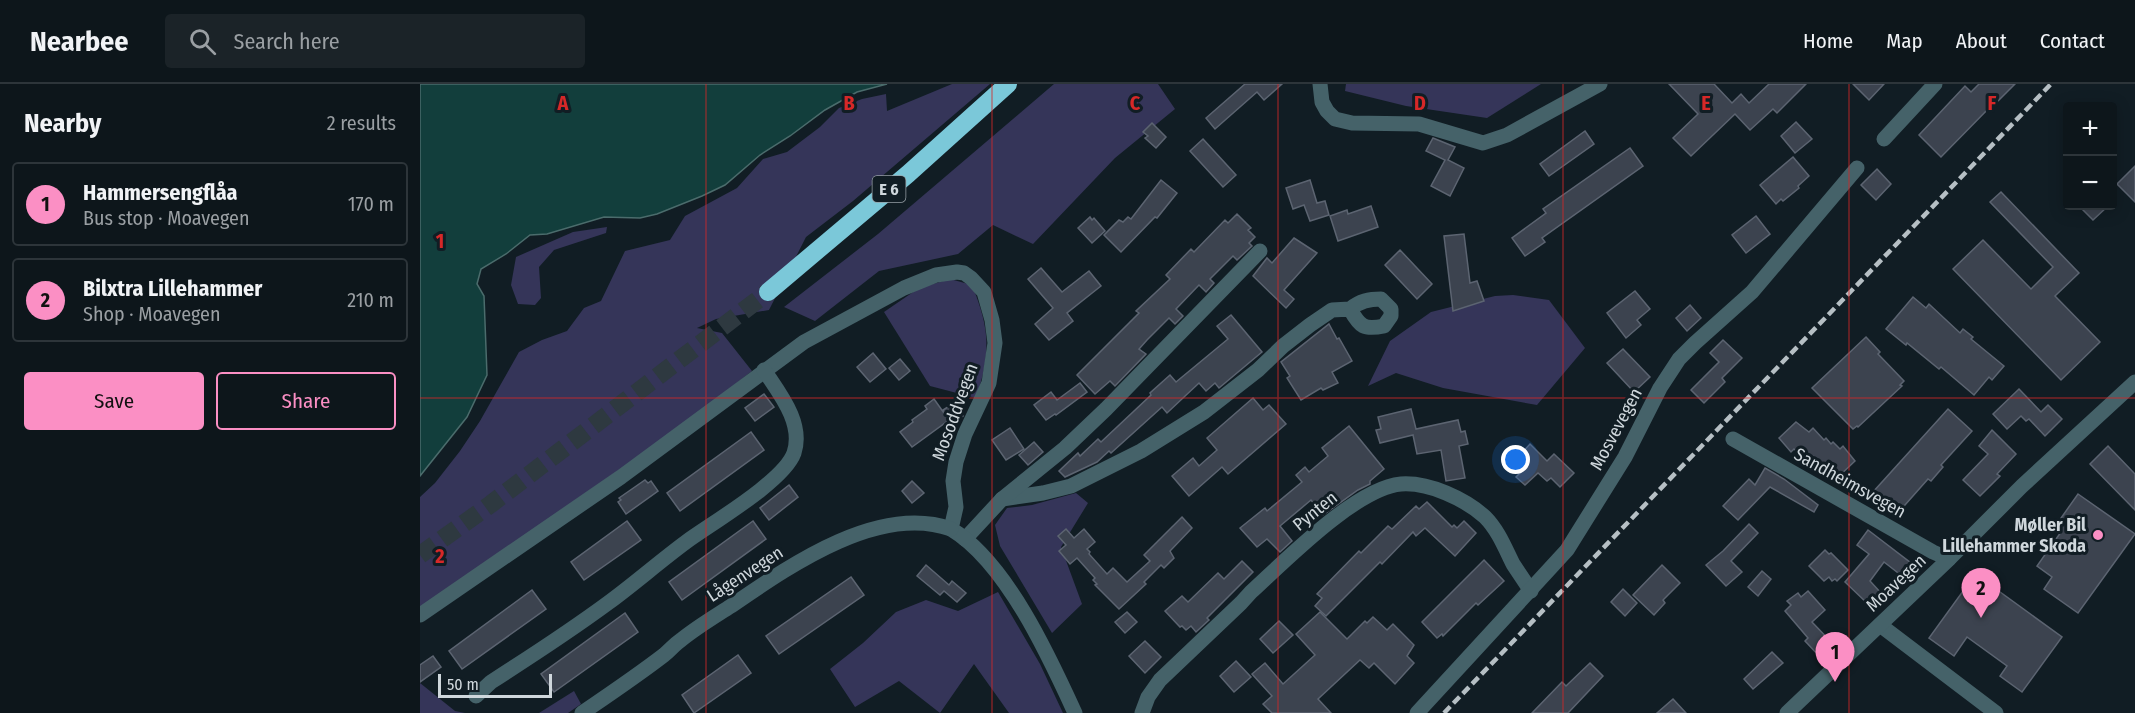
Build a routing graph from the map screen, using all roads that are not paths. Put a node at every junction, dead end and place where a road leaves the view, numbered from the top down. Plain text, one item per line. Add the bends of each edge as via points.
1 (1008, 84) edge
2 (1320, 84) edge
3 (1600, 84) edge
4 (1935, 84) edge
5 (1884, 139) dead end
6 (1857, 168) dead end
7 (1260, 251) dead end
8 (768, 292) tunnel mouth
9 (1350, 309) dead end
10 (764, 370) junction
11 (2135, 382) edge
12 (1733, 438) dead end
13 (1002, 499) junction
14 (951, 530) junction
15 (965, 539) junction
16 (1950, 559) junction
17 (1531, 591) junction
18 (420, 615) edge
19 (1880, 625) junction
20 (476, 696) dead end
21 (582, 713) edge
22 (1075, 713) edge
23 (1142, 713) edge
24 (1417, 713) edge
25 (1787, 713) edge
26 (1996, 713) edge

1 - 8 highway, E 6
2 - 3 street via 1323,102 1335,119 1419,124 1483,143 1507,135
4 - 5 street
6 - 17 street, Mosvevegen via 1752,292 1667,374 1612,480 1568,550
7 - 13 street via 1106,410
9 - 13 street via 1332,310 1310,325 1204,412 1150,446 1071,486
10 - 14 street, Mosoddvegen via 804,342 904,288 948,272 964,273 971,278 984,292 990,311 994,359 989,383 956,462 956,507
10 - 18 street, Mosoddvegen via 621,477
10 - 20 street via 784,400 796,433 794,452 782,471 607,604
11 - 16 street, Moavegen
12 - 16 street, Sandheimsvegen
13 - 15 street
14 - 15 street
14 - 21 street, Lågenvegen via 920,523 894,524 829,546 692,632
15 - 22 street via 1008,589
16 - 19 street, Moavegen
17 - 23 street, Pynten via 1492,525 1474,509 1427,487 1401,484 1385,488 1331,521 1251,592 1160,680
17 - 24 street, Mosvevegen
19 - 25 street, Moavegen
19 - 26 street

